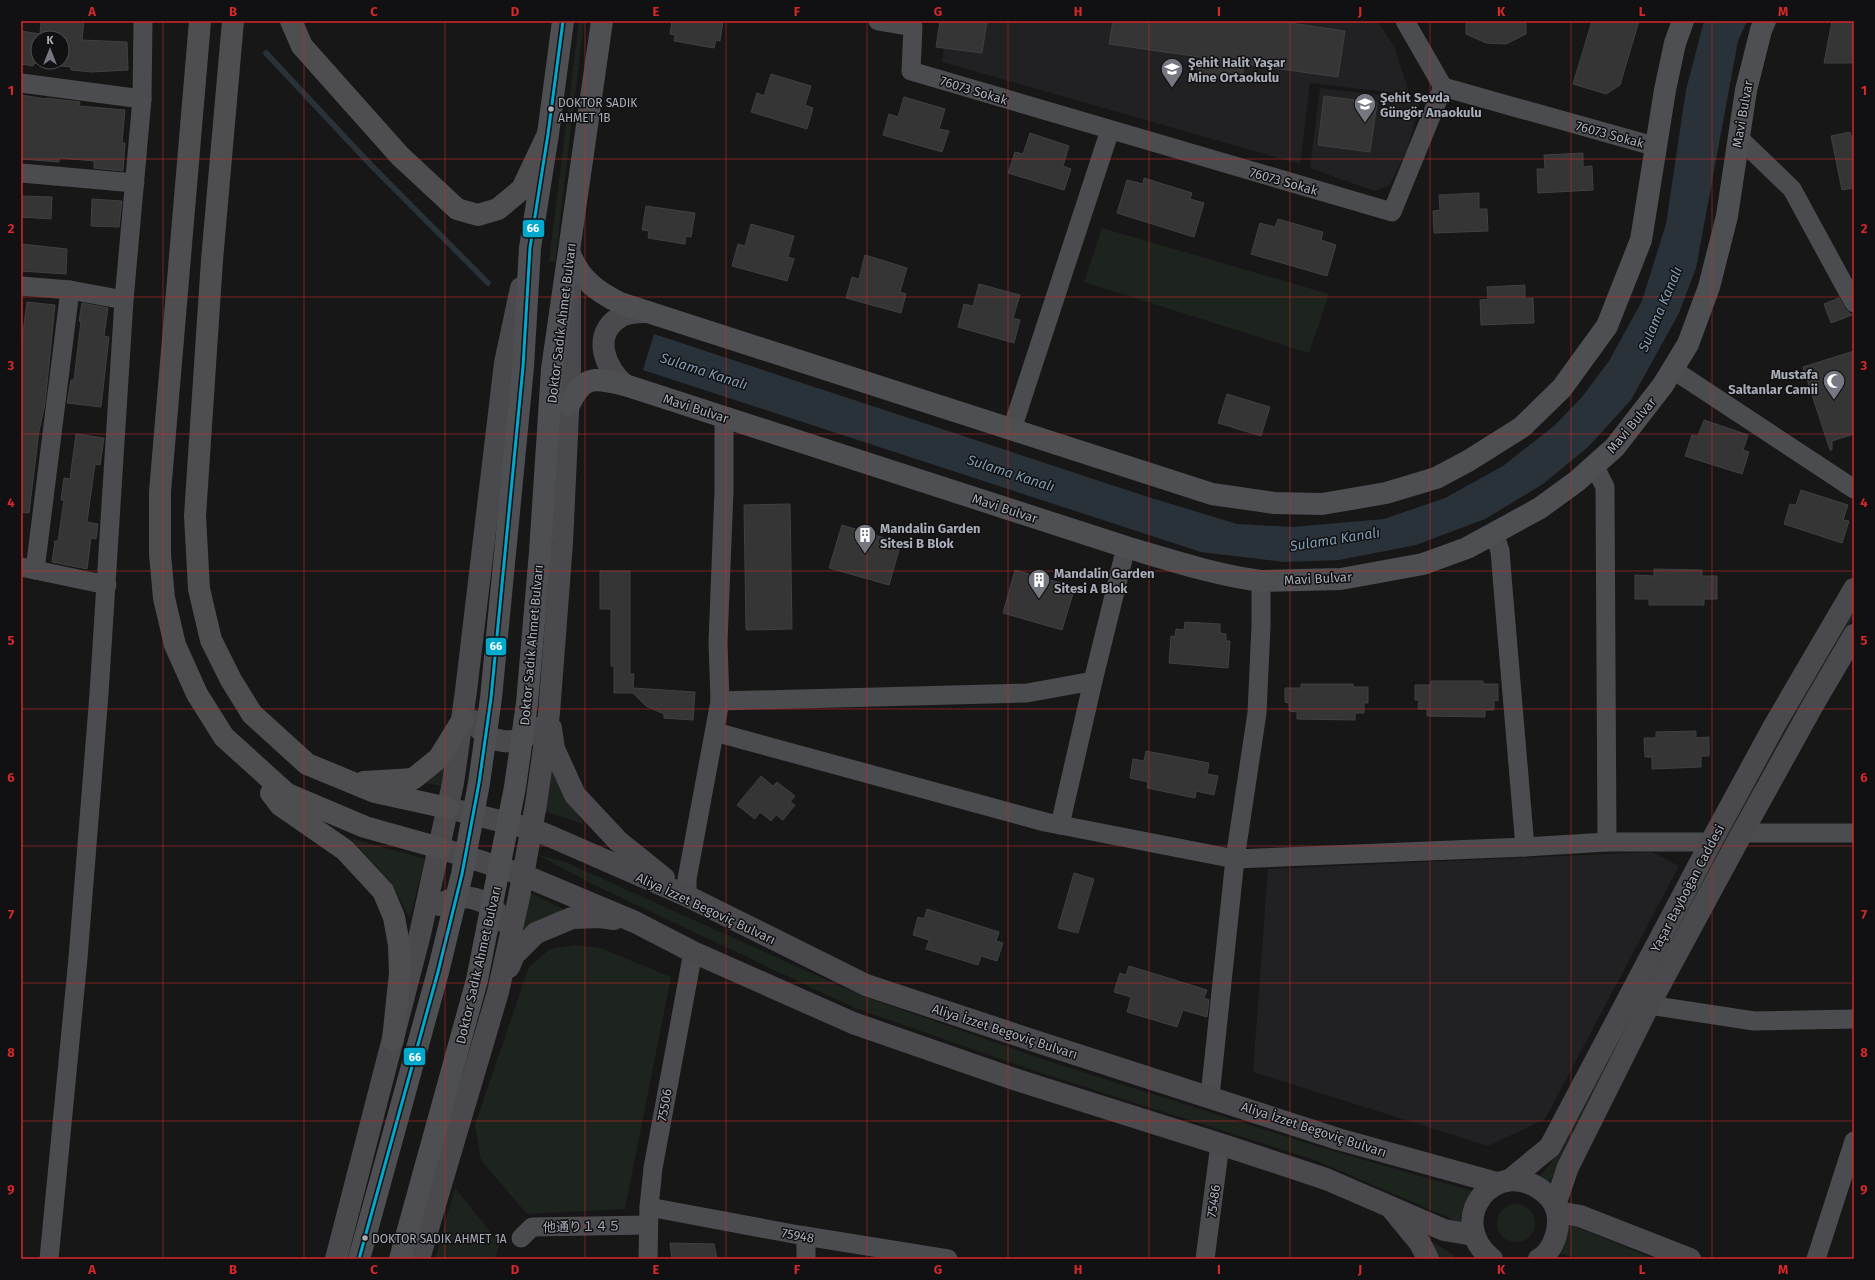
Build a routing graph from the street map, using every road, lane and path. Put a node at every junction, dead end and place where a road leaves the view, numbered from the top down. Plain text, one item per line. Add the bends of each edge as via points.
1 (143, 21) edge
2 (200, 21) edge
3 (233, 21) edge
4 (291, 21) edge
5 (563, 21) edge
6 (602, 21) edge
7 (878, 21) edge
8 (1405, 21) edge
9 (1683, 21) edge
10 (1765, 21) edge
11 (914, 24) edge
12 (21, 84) edge
13 (1443, 87) junction
14 (142, 99) junction
15 (1110, 130) junction
16 (548, 134) junction
17 (1738, 137) junction
18 (1657, 147) junction
19 (21, 173) edge
20 (135, 183) junction
21 (530, 248) junction
22 (570, 254) junction
23 (21, 286) edge
24 (70, 290) junction
25 (124, 300) junction
26 (1854, 303) edge
27 (647, 312) junction
28 (1672, 369) junction
29 (625, 385) junction
30 (569, 405) junction
31 (724, 418) junction
32 (1012, 429) junction
33 (1594, 465) junction
34 (1854, 489) edge
35 (1494, 533) junction
36 (1126, 547) junction
37 (28, 568) edge
38 (1261, 581) junction
39 (107, 585) junction
40 (1854, 589) edge
41 (1854, 635) edge
42 (1093, 681) junction
43 (466, 691) junction
44 (550, 692) junction
45 (720, 702) junction
46 (549, 713) junction
47 (463, 719) junction
48 (715, 732) junction
49 (224, 736) junction
50 (353, 783) junction
51 (448, 808) junction
52 (1060, 825) junction
53 (532, 829) junction
54 (1742, 833) junction
55 (1854, 833) edge
56 (1607, 842) junction
57 (1711, 842) junction
58 (1525, 847) junction
59 (440, 848) junction
60 (1235, 859) junction
61 (523, 875) junction
62 (687, 896) junction
63 (635, 922) junction
64 (420, 934) junction
65 (694, 952) junction
66 (507, 955) junction
67 (498, 992) junction
68 (1649, 1005) junction
69 (1854, 1019) edge
70 (393, 1040) junction
71 (1210, 1096) junction
72 (1854, 1141) edge
73 (1220, 1144) junction
74 (1504, 1181) junction
75 (1390, 1207) junction
76 (1557, 1209) junction
77 (648, 1216) junction
78 (806, 1236) junction
79 (521, 1238) dead end
80 (1479, 1250) edge
81 (889, 1255) edge
82 (49, 1259) edge
83 (336, 1259) edge
84 (359, 1259) edge
85 (400, 1259) edge
86 (419, 1259) edge
87 (648, 1259) edge
88 (806, 1259) edge
89 (948, 1259) edge
90 (1205, 1259) edge
91 (1428, 1259) edge
92 (1541, 1259) edge
93 (1690, 1259) edge
94 (1816, 1259) edge

1 - 14 street
2 - 49 highway via 160,492 160,554 164,598 175,645 197,694
3 - 50 highway via 212,260 195,516 199,589 211,640 252,714 307,764
4 - 16 highway via 302,46 400,156 457,209 478,215 498,209 522,189
5 - 16 main road
6 - 22 main road, Doktor Sadık Ahmet Bulvarı
7 - 11 street, 76073 Sokak
8 - 13 street
9 - 18 main road via 1675,43 1665,90
10 - 17 main road, Mavi Bulvar via 1746,90
11 - 15 street, 76073 Sokak via 911,71
12 - 14 street
13 - 15 street, 76073 Sokak via 1392,212
13 - 18 street, 76073 Sokak
14 - 20 street
15 - 32 street
16 - 21 main road
17 - 26 street via 1792,189
17 - 28 main road, Mavi Bulvar via 1727,216 1709,287 1688,344
18 - 32 main road via 1641,240 1607,326 1562,388 1522,427 1436,478 1386,493 1322,504 1274,503 1212,494
19 - 20 street
20 - 25 street
21 - 43 main road via 505,363
21 - 84 main road via 523,367 491,698 479,783 464,866 438,972
22 - 27 main road via 575,267 592,287 620,303
22 - 30 main road
22 - 85 main road, Doktor Sadık Ahmet Bulvarı via 552,369 527,703 516,787 477,980
23 - 24 street
24 - 25 street
24 - 37 street
25 - 39 street
27 - 29 main road via 620,316 604,336 603,347 608,365 612,373
27 - 32 main road
28 - 33 main road, Mavi Bulvar via 1615,447
28 - 34 street
29 - 30 main road, Mavi Bulvar via 600,380 585,383 576,390
29 - 31 main road, Mavi Bulvar
30 - 44 main road via 562,543
31 - 36 main road, Mavi Bulvar
31 - 45 street via 718,642
33 - 35 main road, Mavi Bulvar via 1540,508
33 - 56 street via 1605,487
35 - 38 main road, Mavi Bulvar via 1467,548 1422,564 1341,579
35 - 58 street via 1500,551
36 - 38 main road, Mavi Bulvar via 1191,567
36 - 42 street
37 - 39 street
38 - 60 street via 1257,713
39 - 82 street via 78,958
40 - 57 main road, Yaşar Bayboğan Caddesi via 1774,726
41 - 54 main road, Yaşar Bayboğan Caddesi
42 - 45 street via 1027,693
42 - 52 street
43 - 44 main road via 469,707 480,731 489,738 502,742 516,741 531,734 540,725
43 - 47 main road
44 - 46 main road
45 - 48 street
46 - 53 main road
46 - 62 main road via 554,749 575,795 618,840
47 - 50 highway via 439,758 413,779
47 - 51 main road
48 - 52 street
48 - 62 street via 687,879
49 - 59 highway via 287,794 365,827
49 - 70 highway via 280,805 345,850 383,891 394,917 399,944 400,973
50 - 51 highway via 375,792
51 - 53 main road, Aliya İzzet Begoviç Bulvarı
51 - 59 main road
52 - 60 street
53 - 61 main road
53 - 62 main road, Aliya İzzet Begoviç Bulvarı
54 - 55 street
54 - 68 main road, Yaşar Bayboğan Caddesi
56 - 57 street
56 - 58 street
57 - 74 main road, Yaşar Bayboğan Caddesi via 1550,1147
58 - 60 street
59 - 61 main road
59 - 64 main road
60 - 71 street
61 - 63 main road
61 - 66 main road
62 - 71 main road, Aliya İzzet Begoviç Bulvarı via 866,985
63 - 65 main road
63 - 67 main road via 600,917 572,918 536,933 514,955
64 - 66 main road via 428,917 442,903 464,897 475,898 488,903 498,912 506,935
64 - 70 main road
65 - 73 main road via 854,1023 1017,1080
65 - 77 street, 75506 via 653,1168
66 - 67 main road
67 - 86 main road
68 - 69 street via 1754,1021
68 - 76 main road, Yaşar Bayboğan Caddesi via 1568,1167
70 - 83 main road
71 - 74 main road, Aliya İzzet Begoviç Bulvarı via 1346,1141
72 - 94 street
73 - 75 main road via 1326,1179
73 - 90 street, 75486
74 - 76 main road, Aliya İzzet Begoviç Bulvarı via 1532,1183 1548,1195
74 - 80 main road, Yaşar Bayboğan Caddesi via 1486,1191 1473,1213 1472,1226
75 - 80 main road via 1444,1230
75 - 91 main road via 1420,1243
76 - 92 main road, Yaşar Bayboğan Caddesi via 1558,1232
76 - 93 main road
77 - 78 street, 75948
77 - 79 street, 他通り１４５ via 532,1227
77 - 87 street, 75506
78 - 81 street, 75948
78 - 88 street
81 - 89 street, 75948

